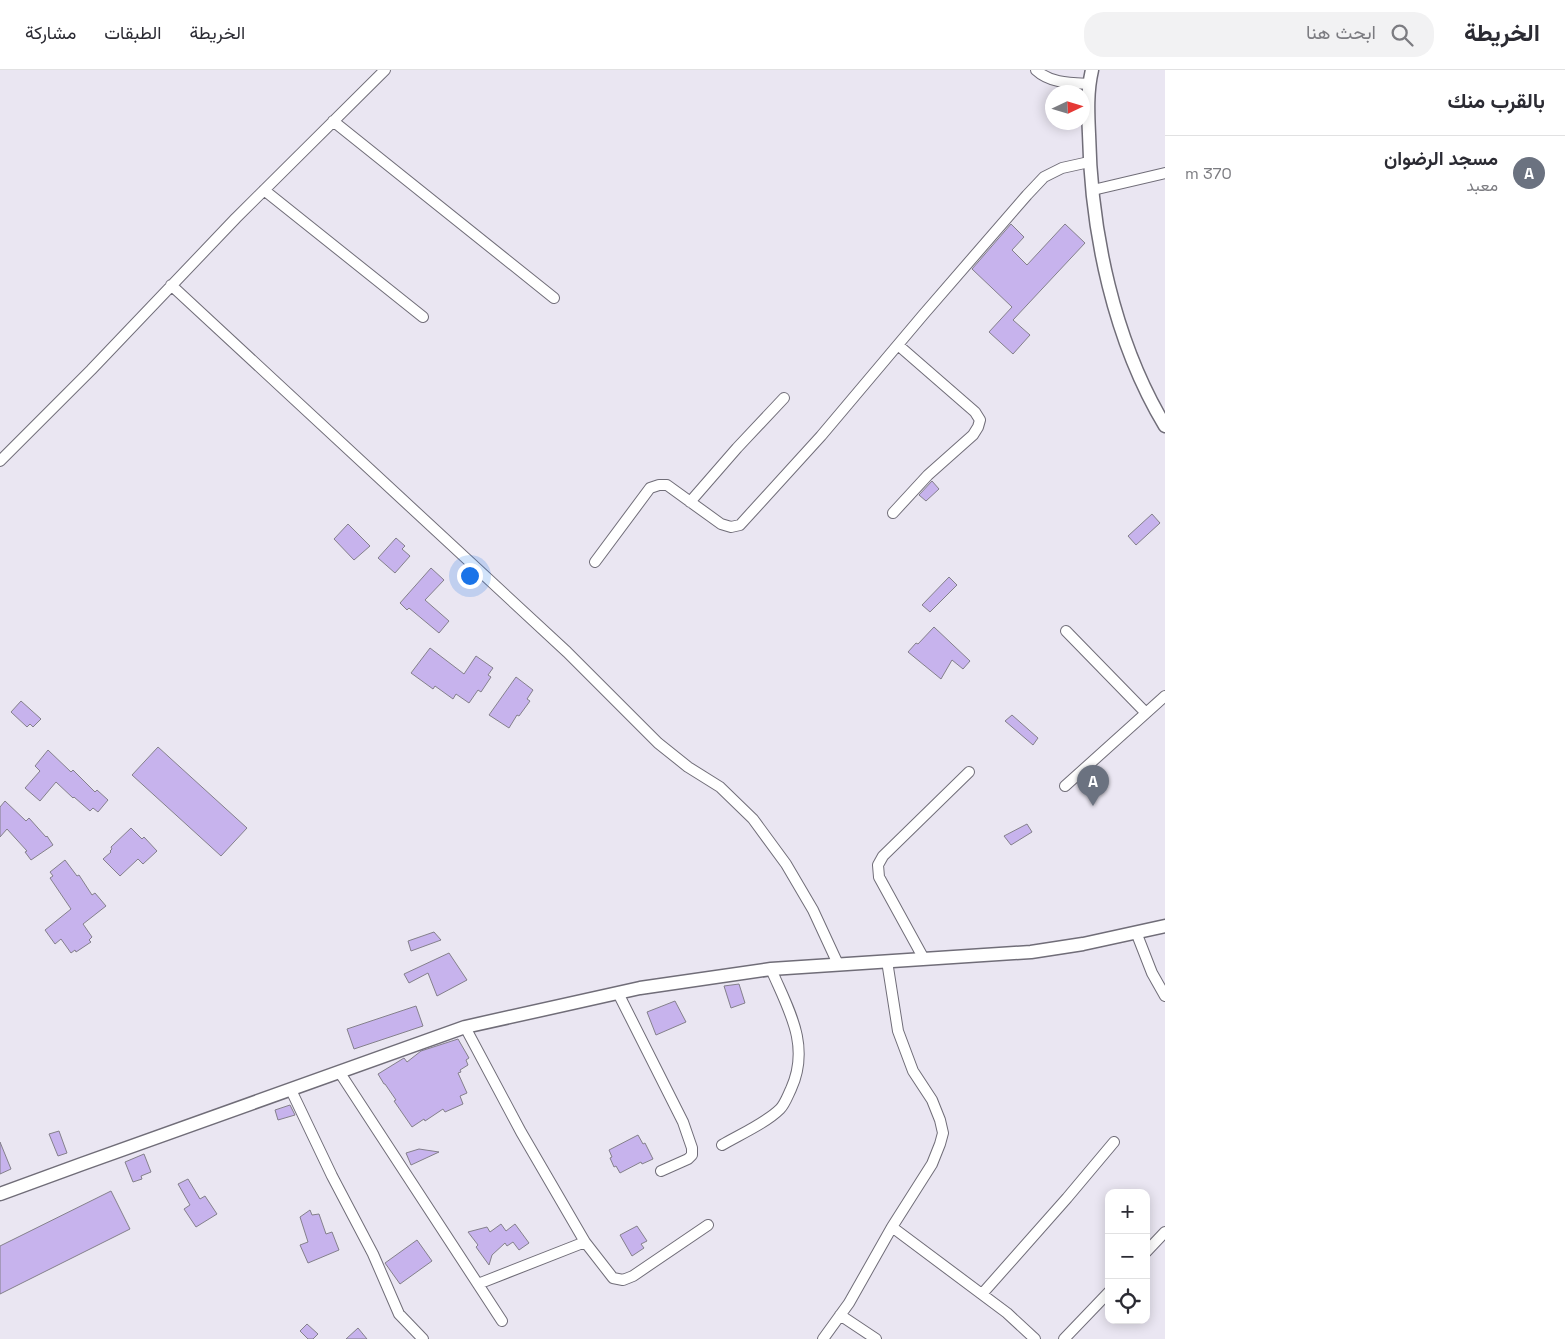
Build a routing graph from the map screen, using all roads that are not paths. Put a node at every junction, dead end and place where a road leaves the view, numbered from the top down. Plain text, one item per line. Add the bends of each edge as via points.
1 (385, 70) edge
2 (1036, 70) edge
3 (1092, 70) edge
4 (1089, 84) junction
5 (333, 121) junction
6 (1089, 162) junction
7 (1165, 172) edge
8 (264, 190) junction
9 (1092, 190) junction
10 (171, 285) junction
11 (554, 298) dead end
12 (423, 317) dead end
13 (898, 345) junction
14 (784, 398) dead end
15 (1165, 426) edge
16 (0, 461) edge
17 (690, 502) junction
18 (893, 513) dead end
19 (595, 562) dead end
20 (1066, 631) dead end
21 (1165, 696) edge
22 (1145, 712) junction
23 (969, 772) dead end
24 (1065, 786) dead end
25 (1165, 926) edge
26 (1136, 932) junction
27 (924, 959) junction
28 (887, 961) junction
29 (838, 964) junction
30 (771, 969) junction
31 (618, 993) junction
32 (1165, 996) edge
33 (464, 1027) junction
34 (340, 1073) junction
35 (291, 1090) junction
36 (1114, 1142) dead end
37 (722, 1145) dead end
38 (661, 1171) dead end
39 (0, 1194) edge
40 (708, 1225) dead end
41 (892, 1227) junction
42 (1165, 1232) edge
43 (585, 1242) junction
44 (1150, 1248) edge
45 (478, 1284) junction
46 (982, 1294) junction
47 (1105, 1296) edge
48 (840, 1315) junction
49 (502, 1321) dead end
50 (423, 1339) edge
51 (823, 1339) edge
52 (876, 1339) edge
53 (1034, 1339) edge
54 (1064, 1339) edge

1 - 5 street
2 - 4 street via 1044,78
3 - 4 street
4 - 6 street
5 - 8 street
5 - 11 street
6 - 9 street
6 - 13 street via 1062,168 1044,177
7 - 9 street
8 - 10 street
8 - 12 street
9 - 15 street via 1105,270 1117,316 1139,373
10 - 16 street
10 - 29 street via 567,652 658,743 688,767 720,786 753,819 786,864 813,910
13 - 17 street via 740,525 721,524
13 - 18 street via 975,412 980,420 973,435 928,475
14 - 17 street
17 - 19 street via 667,486 650,488
20 - 22 street
21 - 22 street
22 - 24 street
23 - 27 street via 883,856 878,865 879,877
25 - 26 street
26 - 27 street via 1031,952
26 - 32 street
27 - 28 street
28 - 29 street
28 - 41 street via 898,1031 913,1070 932,1100 943,1132 932,1164
29 - 30 street
30 - 31 street
30 - 37 street via 799,1042 800,1060 794,1082 782,1108
31 - 33 street
31 - 38 street via 683,1122 692,1148 688,1159
33 - 34 street
33 - 43 street
34 - 35 street
34 - 45 street
35 - 39 street
35 - 50 street via 373,1254 399,1314
36 - 46 street
40 - 43 street via 623,1280 613,1278
41 - 46 street
41 - 48 street
42 - 44 street
43 - 45 street
45 - 49 street
46 - 53 street via 1007,1312
47 - 54 street
48 - 51 street
48 - 52 street

